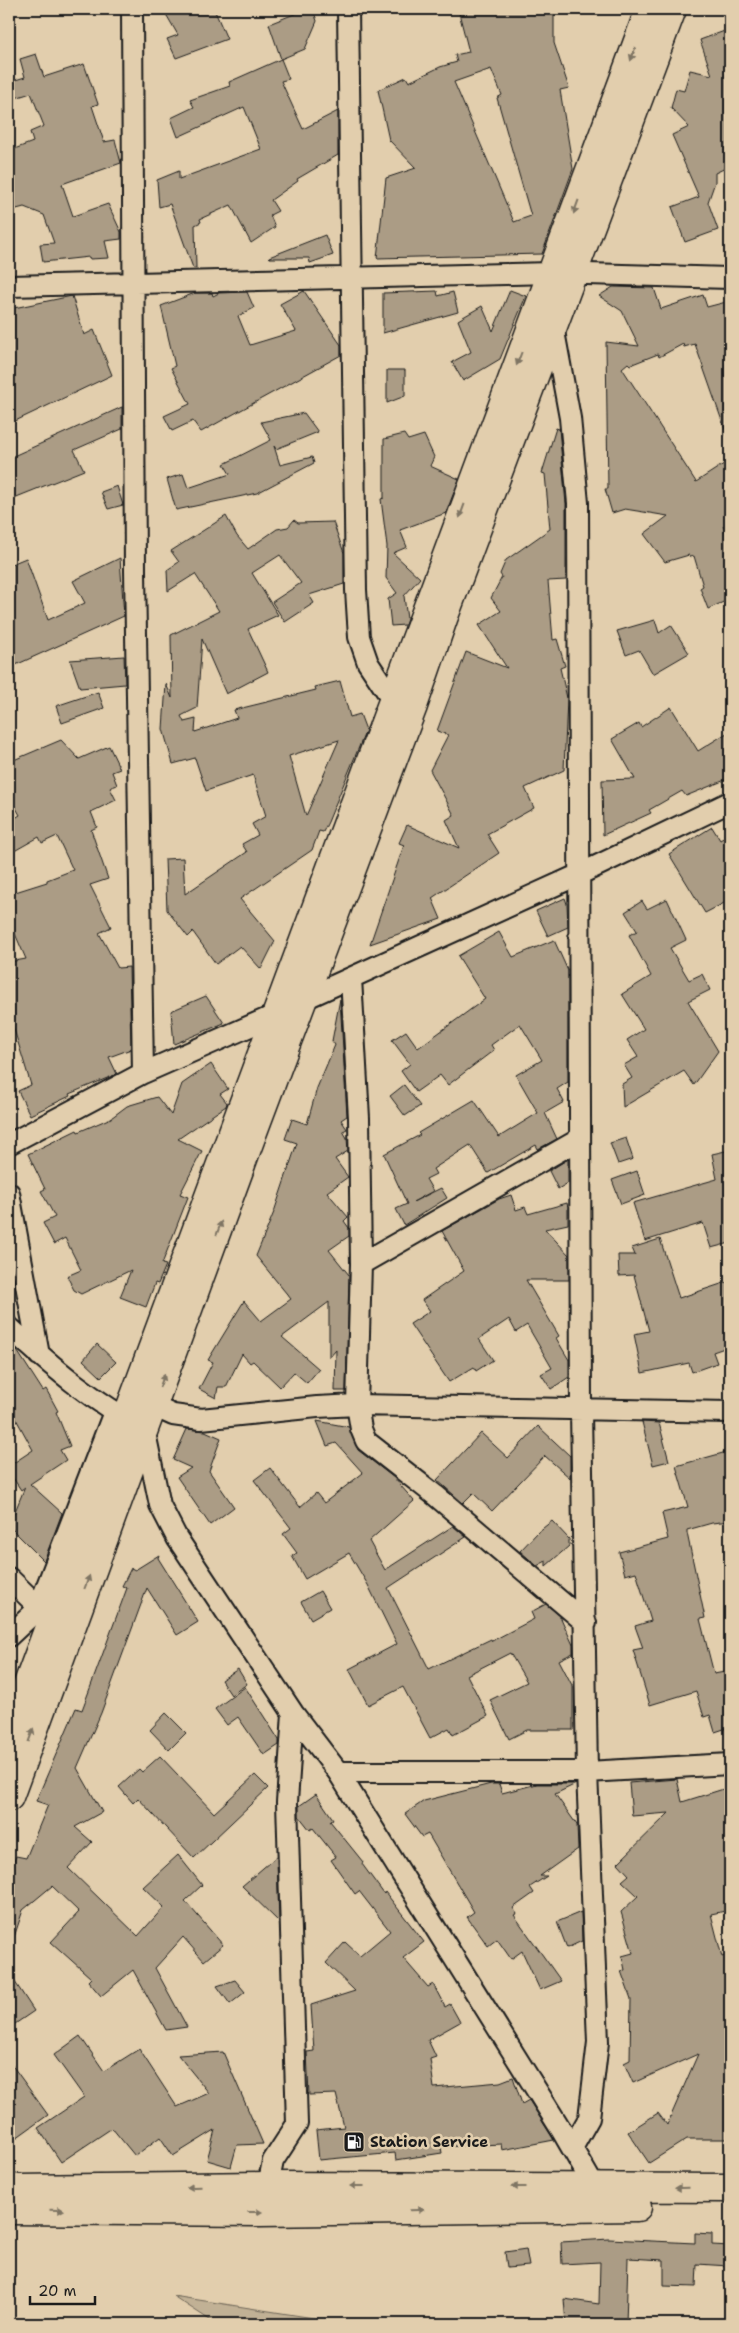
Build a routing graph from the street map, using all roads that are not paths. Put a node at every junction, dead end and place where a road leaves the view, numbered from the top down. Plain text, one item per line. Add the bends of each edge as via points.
1 (132, 9) edge
2 (348, 9) edge
3 (650, 9) edge
4 (672, 9) edge
5 (562, 274) junction
6 (730, 278) edge
7 (353, 279) junction
8 (133, 283) junction
9 (9, 286) edge
10 (553, 326) junction
11 (392, 699) junction
12 (730, 802) edge
13 (580, 874) junction
14 (351, 978) junction
15 (302, 1000) junction
16 (275, 1015) junction
17 (143, 1073) junction
18 (580, 1139) junction
19 (9, 1144) edge
20 (9, 1193) edge
21 (361, 1264) junction
22 (9, 1327) edge
23 (39, 1355) junction
24 (357, 1405) junction
25 (581, 1411) junction
26 (730, 1412) edge
27 (134, 1416) junction
28 (9, 1578) edge
29 (45, 1614) junction
30 (586, 1623) junction
31 (9, 1636) edge
32 (293, 1713) junction
33 (9, 1735) edge
34 (730, 1764) edge
35 (338, 1772) junction
36 (587, 1772) junction
37 (9, 1797) edge
38 (572, 2148) junction
39 (268, 2186) junction
40 (9, 2187) edge
41 (730, 2188) edge
42 (595, 2197) junction
43 (730, 2206) edge
44 (9, 2210) edge

1 - 8 street
2 - 7 street
3 -> 5 street
4 - 5 street
5 - 6 street
5 - 7 street
5 - 10 street
5 -> 11 street
7 - 8 street
7 - 11 street via 359,637 368,663
8 - 9 street
8 - 17 street via 134,561
10 - 13 street via 570,418 578,503
10 - 15 street
11 - 16 street
12 - 13 street
13 - 14 street
13 - 18 street
14 - 15 street
14 - 21 street via 359,1118
15 - 16 street
27 -> 15 street
16 - 17 street
16 - 27 street
17 - 19 street
18 - 21 street
18 - 25 street
20 - 23 street
21 - 24 street
22 - 23 street
23 - 27 street
24 - 25 street
24 - 27 street via 201,1419 173,1415
24 - 30 street via 366,1440
25 - 26 street
25 - 30 street
27 - 29 street
27 - 32 street via 160,1505 176,1538
37 -> 27 street
28 - 29 street
29 - 31 street
29 - 33 street
30 - 36 street
32 - 35 street
32 - 39 street via 287,1802 296,2124 273,2161
34 - 36 street
35 - 36 street
35 - 38 street
36 - 38 street via 598,2042 591,2112
38 - 42 street
39 -> 40 street
42 -> 39 street
41 -> 42 street
42 - 43 street
44 -> 42 street via 260,2212

